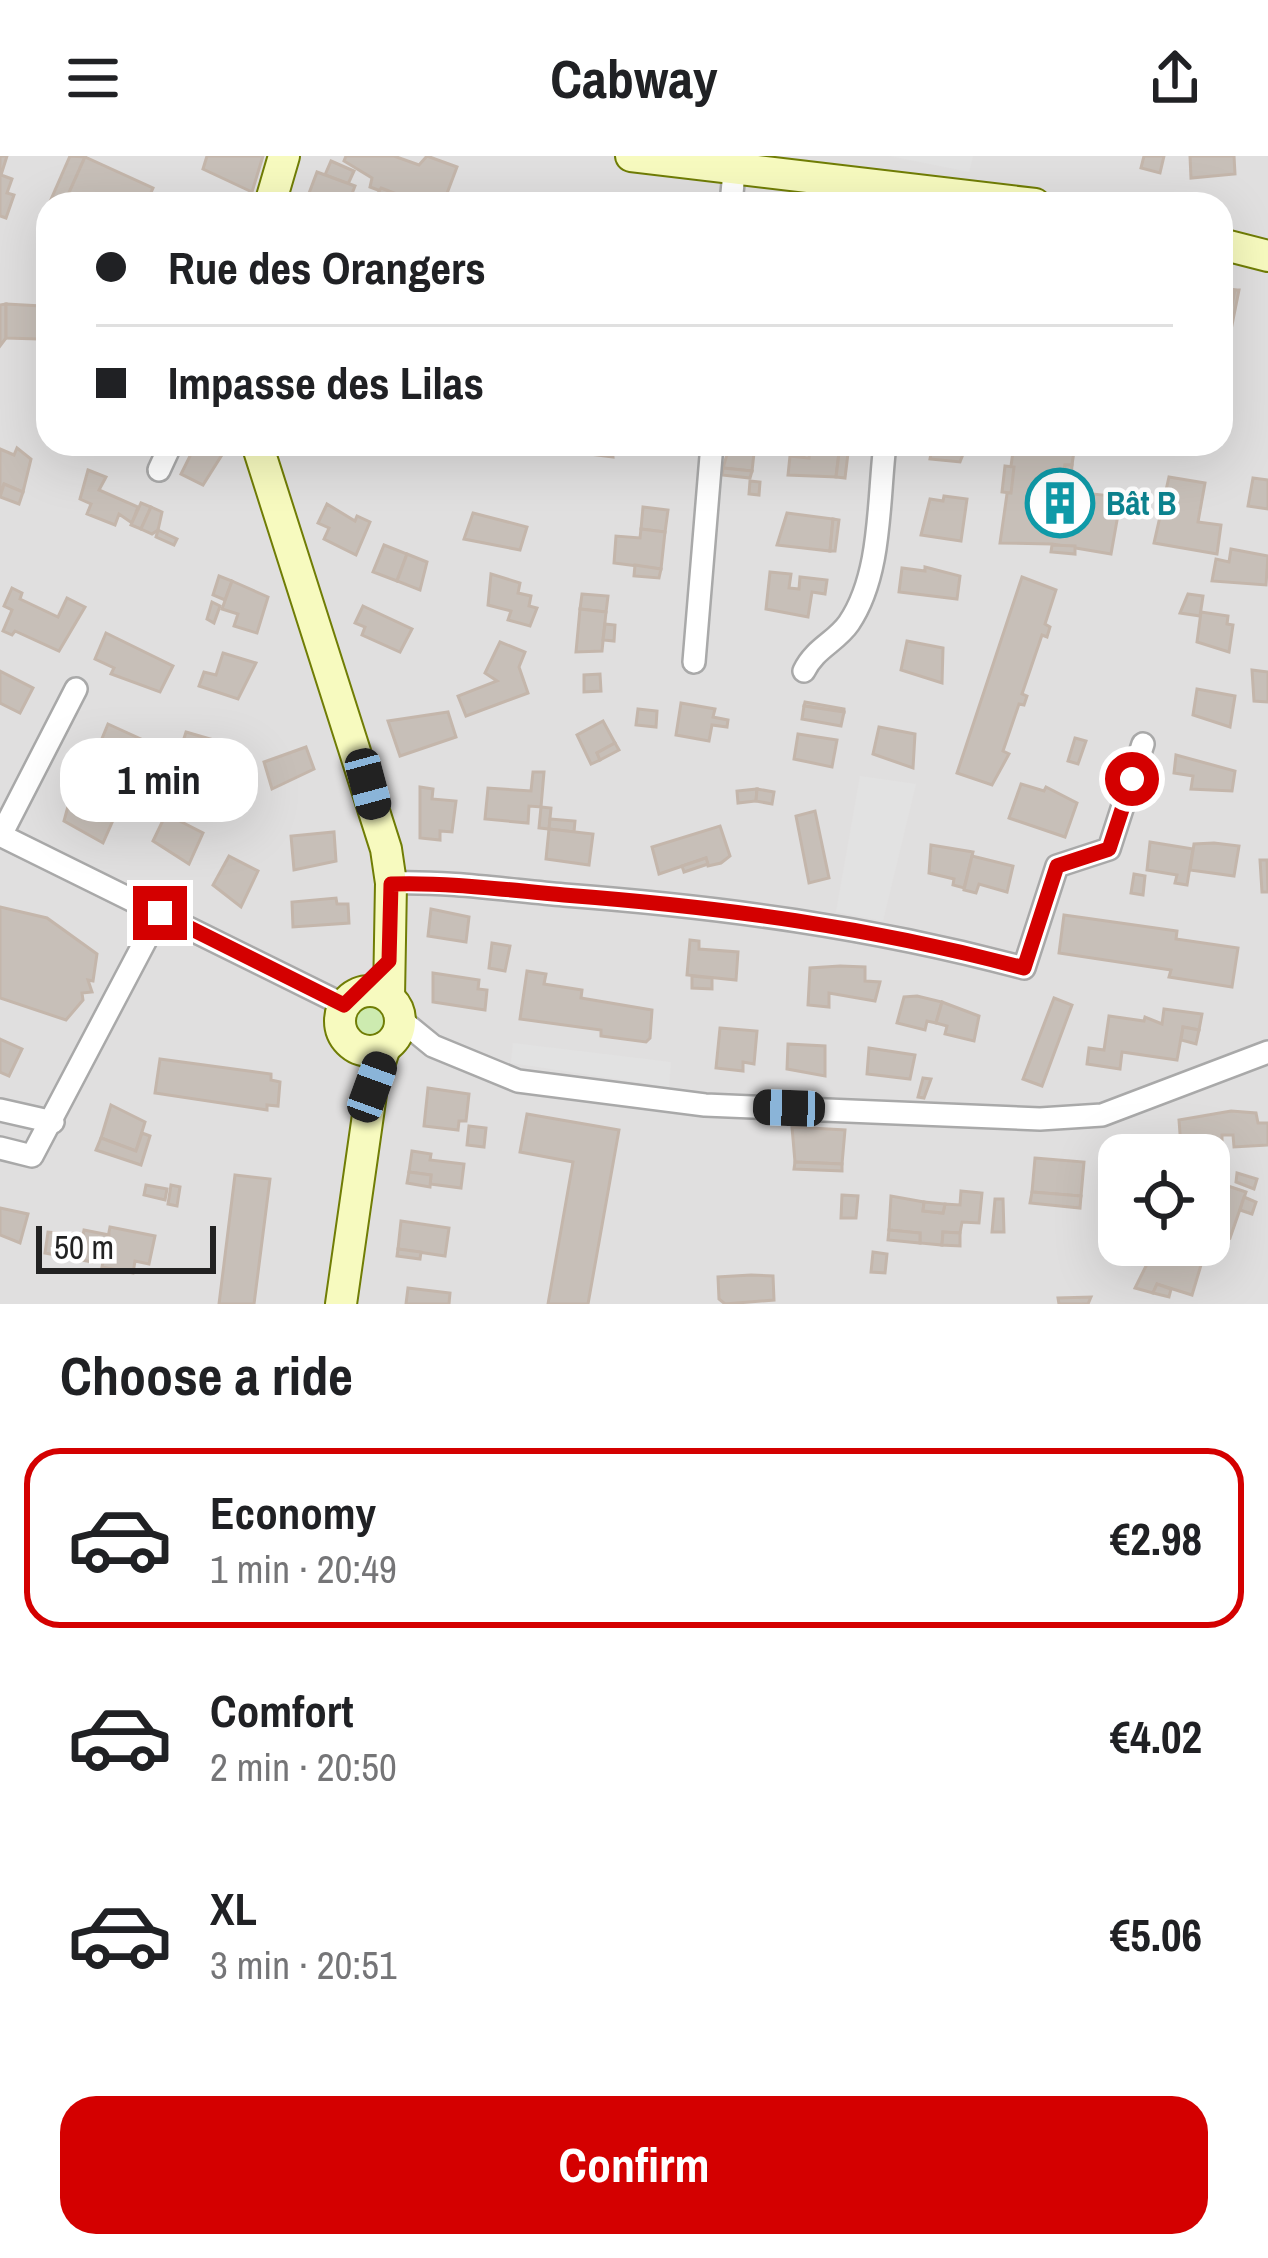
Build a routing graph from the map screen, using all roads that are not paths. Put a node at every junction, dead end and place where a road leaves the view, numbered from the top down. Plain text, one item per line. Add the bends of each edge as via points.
1 (284, 156) edge
2 (631, 156) edge
3 (734, 172) junction
4 (274, 192) edge
5 (732, 192) edge
6 (879, 192) edge
7 (1233, 247) edge
8 (1268, 256) edge
9 (165, 456) edge
10 (261, 456) edge
11 (711, 456) edge
12 (884, 456) edge
13 (159, 470) dead end
14 (694, 662) dead end
15 (804, 671) dead end
16 (76, 689) dead end
17 (1143, 745) dead end
18 (1, 835) edge
19 (391, 884) junction
20 (160, 913) junction
21 (375, 1022) junction
22 (1268, 1052) edge
23 (0, 1110) edge
24 (53, 1122) junction
25 (0, 1148) edge
26 (341, 1304) edge

1 - 4 street
2 - 3 street
3 - 5 street
3 - 6 street
7 - 8 street
9 - 13 street
10 - 19 street via 358,749
11 - 14 street
12 - 15 street via 860,603
16 - 18 street
17 - 19 street via 1109,849 1057,866 1024,968 791,916
18 - 20 street
19 - 21 street via 389,961
20 - 21 street
20 - 24 street
21 - 22 street via 518,1081 705,1105 1040,1119 1102,1115
21 - 26 street
23 - 24 street
24 - 25 street via 32,1156

